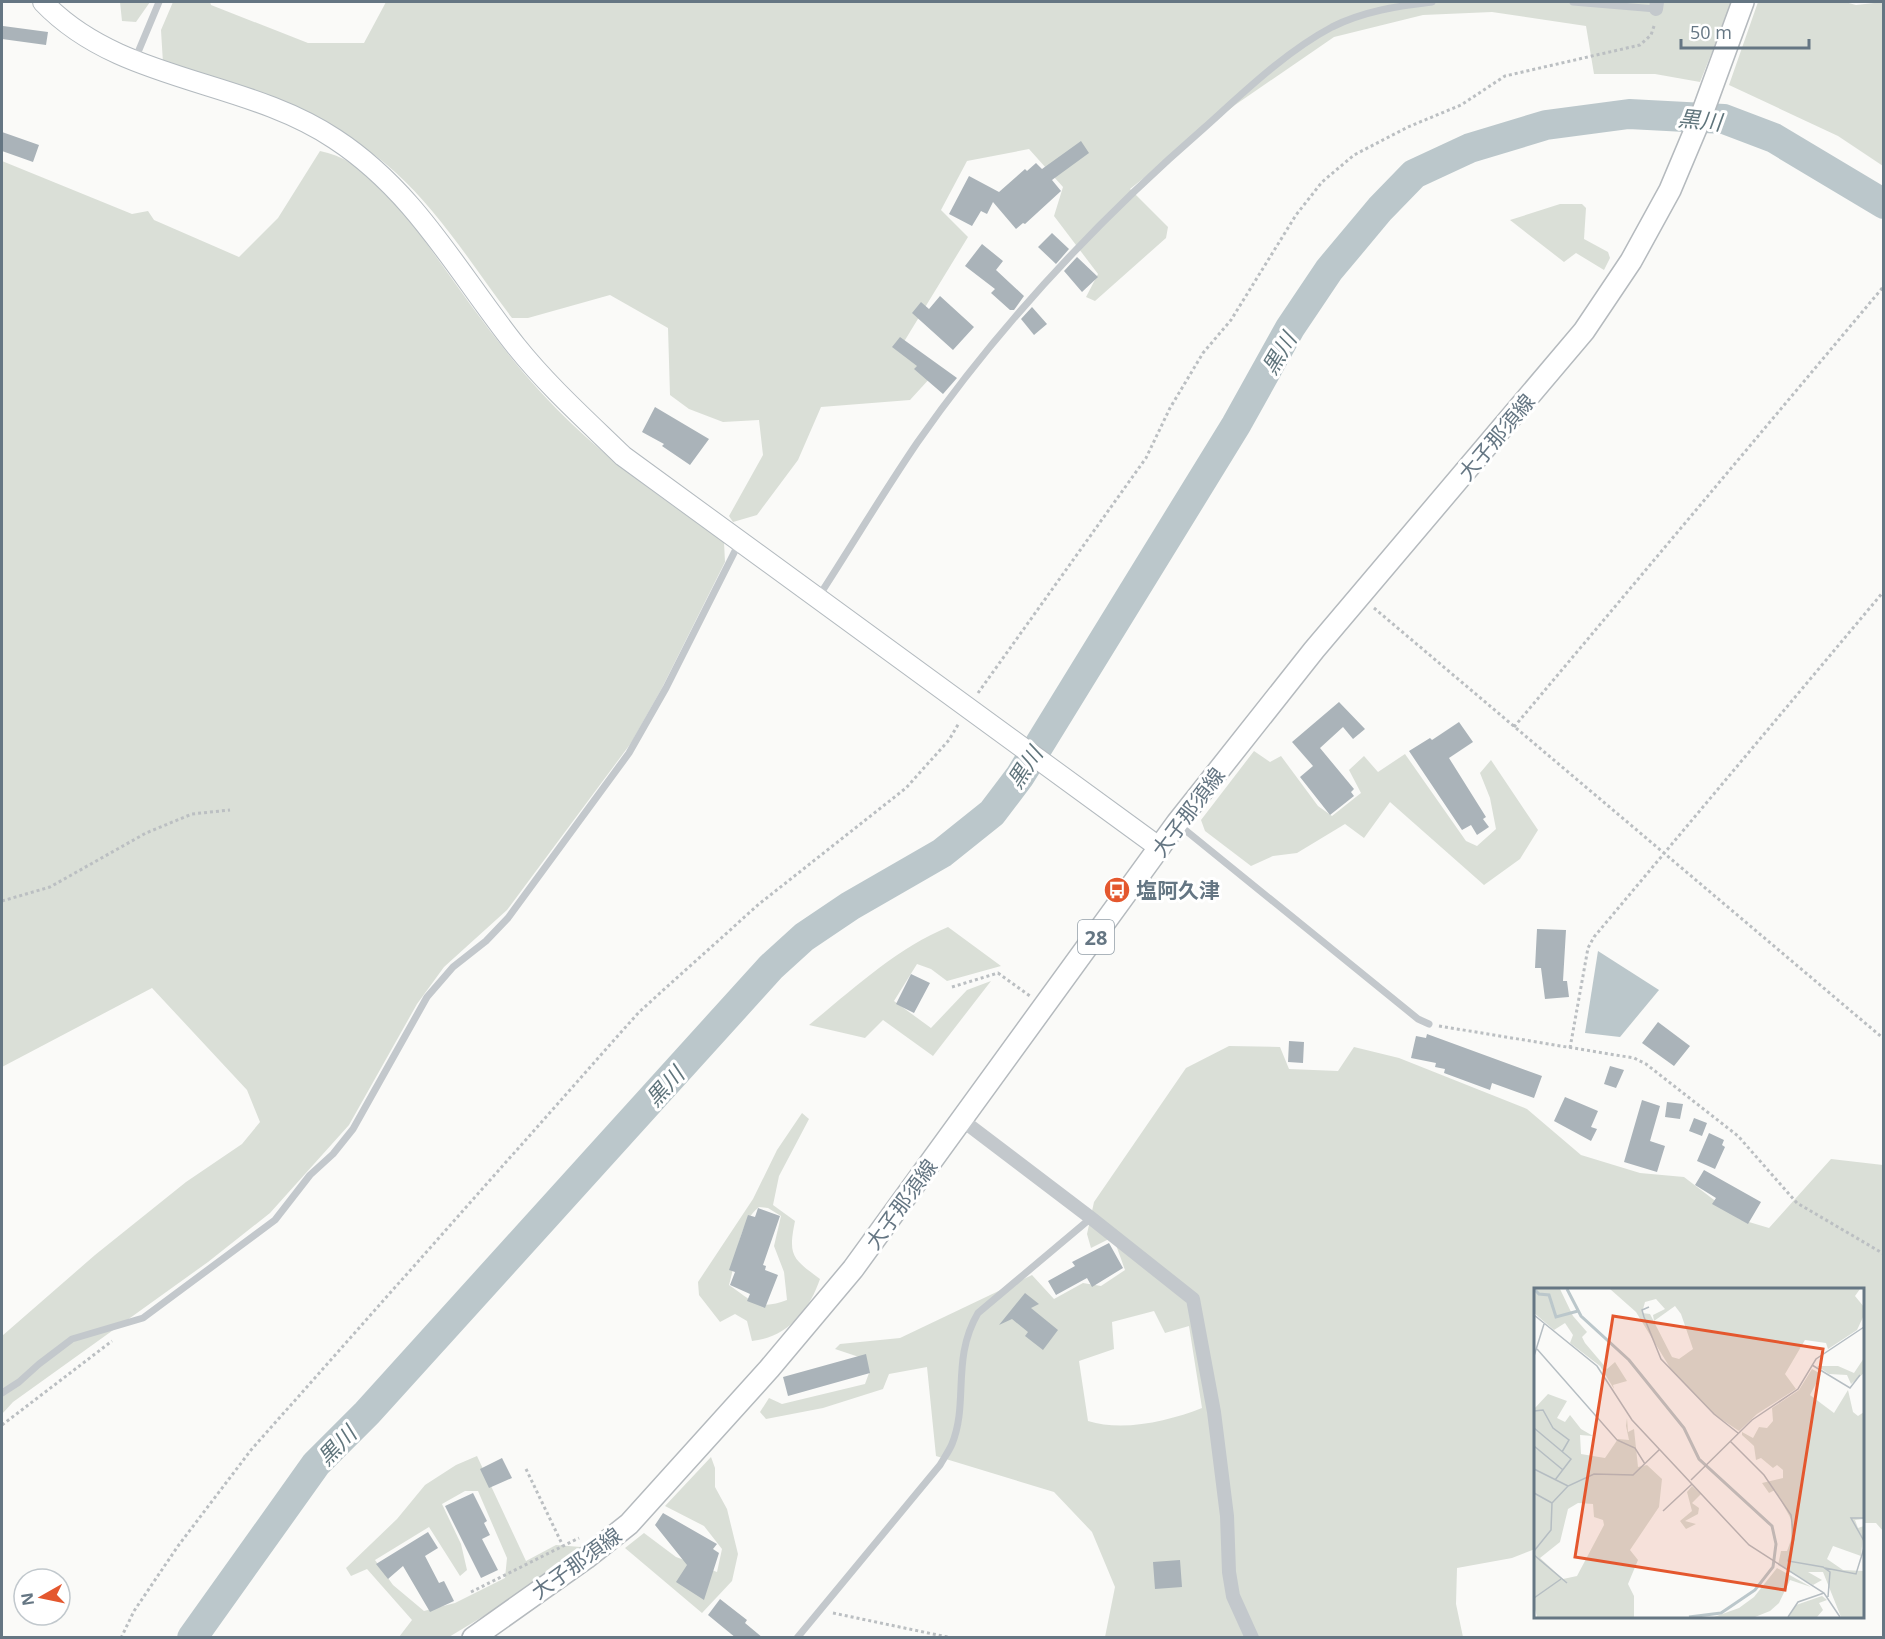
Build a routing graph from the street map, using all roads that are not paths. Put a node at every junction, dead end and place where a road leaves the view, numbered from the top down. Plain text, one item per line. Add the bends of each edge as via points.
1 (43, 2) edge
2 (159, 2) edge
3 (1432, 2) edge
4 (1573, 2) edge
5 (1743, 2) edge
6 (1657, 5) edge
7 (135, 62) junction
8 (740, 543) junction
9 (818, 599) junction
10 (1177, 824) junction
11 (1160, 848) junction
12 (1429, 1024) road end
13 (962, 1120) junction
14 (1091, 1218) junction
15 (2, 1393) edge
16 (473, 1638) edge
17 (796, 1638) edge
18 (1252, 1638) edge

1 - 7 street via 84,37
2 - 7 lane
3 - 9 lane via 1375,10 1324,32 1236,99 1161,165 1053,275 957,390 917,444
4 - 6 lane
5 - 10 main road, 大子那須線 / 28 via 1670,190 1631,261 1584,331 1314,650
7 - 8 street via 285,112 335,138 384,176 424,220 516,346 559,396 623,456
8 - 9 street
8 - 15 lane via 629,753 508,918 453,967 427,997 353,1128 333,1154 310,1174 275,1220 142,1318 72,1339
9 - 11 street
10 - 11 main road, 大子那須線 / 28
10 - 12 lane
11 - 13 main road, 大子那須線 / 28
13 - 14 street
13 - 16 main road, 大子那須線 / 28 via 853,1269 629,1524
14 - 17 lane via 978,1313 963,1351 952,1444 940,1465
14 - 18 street via 1193,1299 1214,1412 1227,1516 1228,1572 1233,1596

